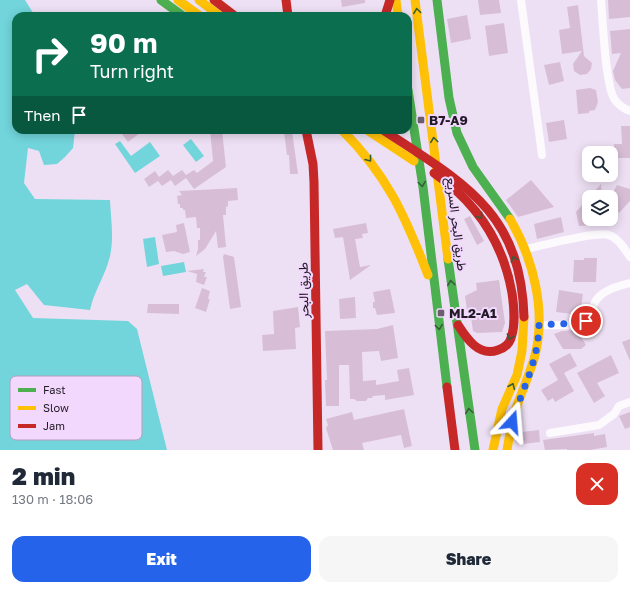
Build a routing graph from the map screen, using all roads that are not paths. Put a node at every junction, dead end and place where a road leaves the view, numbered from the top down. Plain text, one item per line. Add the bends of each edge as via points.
1 (161, 0) edge
2 (178, 0) edge
3 (199, 0) edge
4 (214, 0) edge
5 (286, 0) edge
6 (390, 0) edge
7 (396, 0) edge
8 (415, 0) edge
9 (437, 0) edge
10 (521, 0) edge
11 (601, 0) edge
12 (178, 12) edge
13 (194, 12) edge
14 (215, 12) edge
15 (230, 12) edge
16 (288, 12) edge
17 (386, 12) edge
18 (398, 12) edge
19 (630, 111) edge
20 (412, 116) edge
21 (307, 134) edge
22 (346, 134) edge
23 (373, 134) edge
24 (388, 134) edge
25 (542, 155) dead end
26 (526, 249) junction
27 (630, 257) edge
28 (630, 283) edge
29 (435, 293) junction
30 (456, 322) junction
31 (539, 325) junction
32 (630, 402) edge
33 (550, 433) dead end
34 (318, 450) edge
35 (455, 450) edge
36 (475, 450) edge
37 (493, 450) edge
38 (507, 450) edge

1 - 12 main road
2 - 13 main road
3 - 14 main road
4 - 15 main road
5 - 16 main road
6 - 17 main road
7 - 18 main road
30 -> 8 main road, طريق البحر السريع
9 - 26 main road via 449,99 458,138 473,168 511,220
10 - 25 street
11 - 19 street via 612,94 619,105
20 -> 29 main road
21 - 34 main road, طريق البحر via 314,182
22 -> 29 main road via 368,157 384,180 406,220
23 -> 30 main road via 454,187 483,219 503,258 510,278 514,312 511,341 495,352 482,351 466,338
37 -> 24 main road via 502,409 517,375 525,334 521,278 506,237 474,193 454,175
26 - 27 street via 607,234 616,239
26 - 31 main road via 537,291
28 - 31 street via 600,295 586,321
29 -> 35 main road
36 -> 30 main road, طريق البحر السريع
31 - 38 main road via 537,352 516,411
32 - 33 street via 618,406 614,414 599,426

